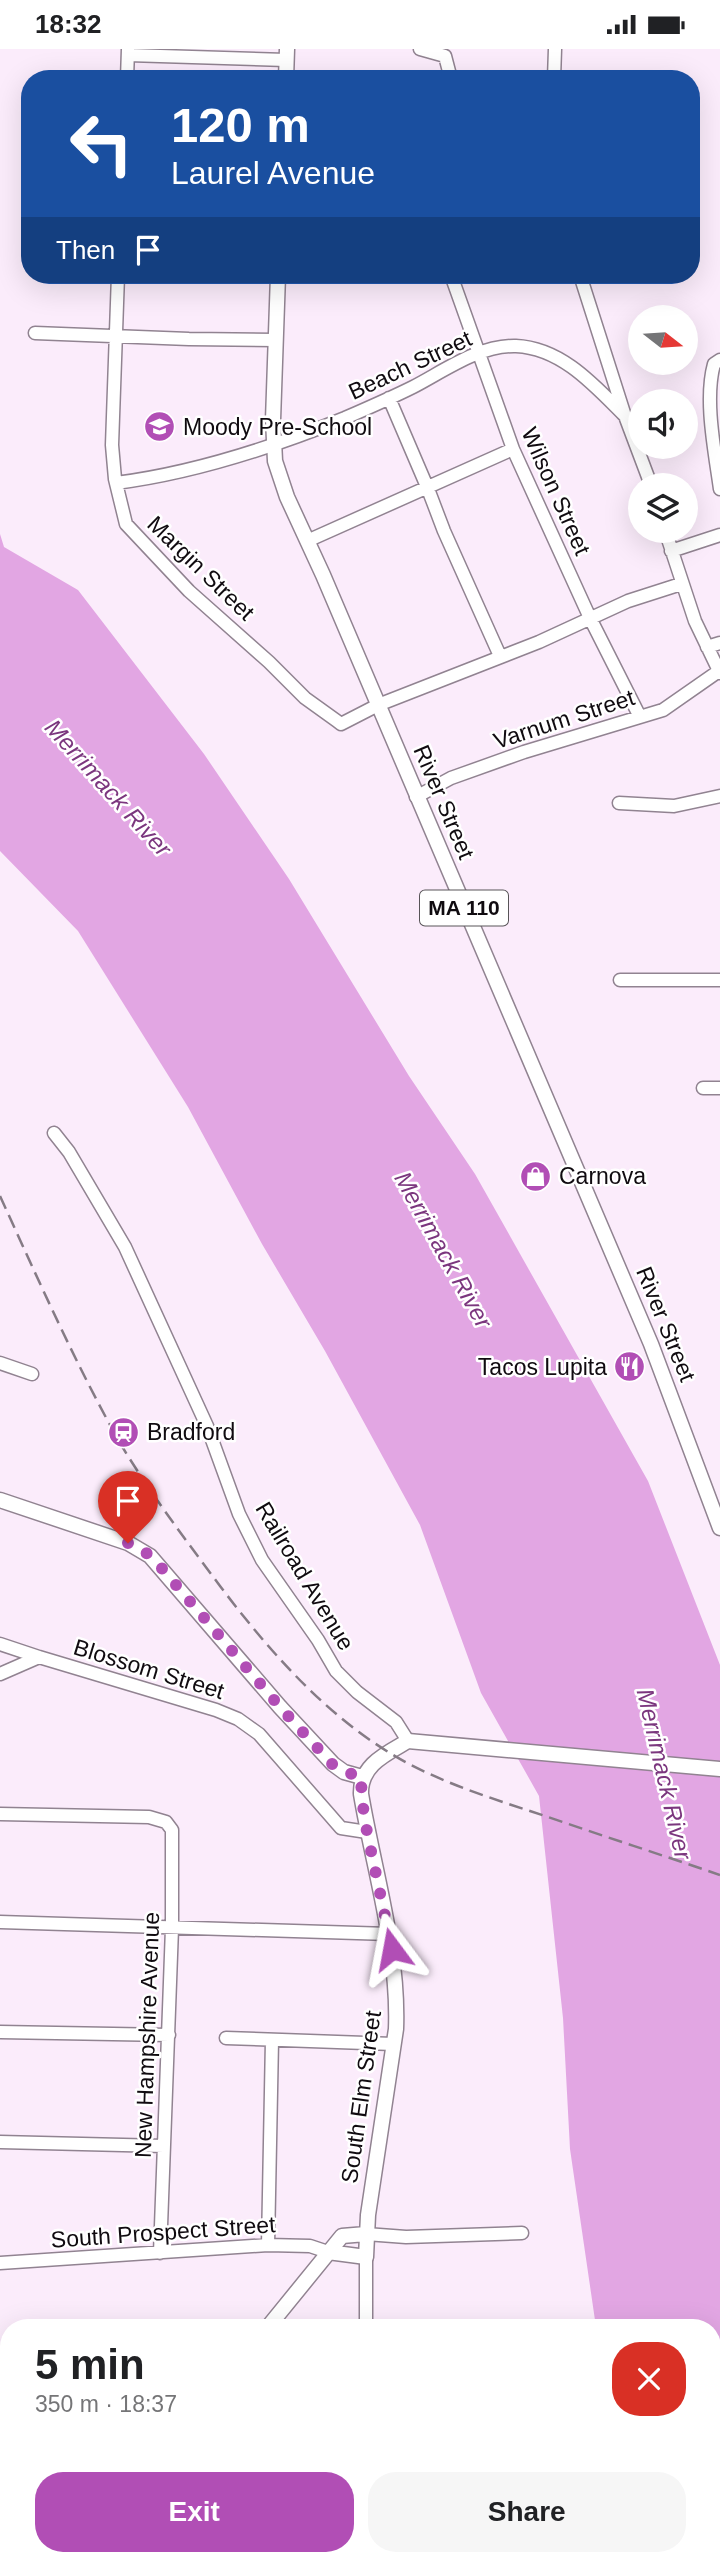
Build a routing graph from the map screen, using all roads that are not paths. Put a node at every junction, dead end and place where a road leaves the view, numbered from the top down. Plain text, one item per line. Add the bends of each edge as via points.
1 (420, 49) edge
2 (555, 49) edge
3 (128, 52) edge
4 (286, 55) edge
5 (127, 70) edge
6 (449, 70) edge
7 (554, 70) edge
8 (118, 284) edge
9 (278, 284) edge
10 (454, 284) edge
11 (583, 284) edge
12 (35, 333) dead end
13 (116, 336) junction
14 (276, 339) junction
15 (478, 353) junction
16 (717, 362) edge
17 (388, 398) junction
18 (625, 416) junction
19 (274, 444) junction
20 (513, 449) junction
21 (646, 473) edge
22 (116, 483) junction
23 (428, 489) junction
24 (720, 489) edge
25 (720, 535) edge
26 (307, 541) junction
27 (669, 543) edge
28 (671, 551) junction
29 (681, 584) junction
30 (590, 618) junction
31 (720, 643) edge
32 (706, 647) junction
33 (500, 656) junction
34 (719, 672) edge
35 (377, 705) junction
36 (640, 717) junction
37 (720, 796) edge
38 (416, 797) junction
39 (619, 803) dead end
40 (620, 980) dead end
41 (720, 980) edge
42 (703, 1089) dead end
43 (720, 1089) edge
44 (54, 1133) dead end
45 (0, 1363) edge
46 (32, 1374) dead end
47 (0, 1500) edge
48 (720, 1528) edge
49 (0, 1644) edge
50 (40, 1657) junction
51 (0, 1674) edge
52 (413, 1741) junction
53 (720, 1769) edge
54 (362, 1777) junction
55 (0, 1814) edge
56 (367, 1832) junction
57 (0, 1922) edge
58 (172, 1928) junction
59 (389, 1934) junction
60 (0, 2032) edge
61 (169, 2035) junction
62 (226, 2038) dead end
63 (272, 2040) junction
64 (393, 2044) junction
65 (0, 2142) edge
66 (164, 2146) junction
67 (522, 2233) dead end
68 (366, 2234) junction
69 (268, 2245) junction
70 (328, 2252) junction
71 (160, 2253) junction
72 (366, 2257) junction
73 (0, 2263) edge
74 (274, 2319) edge
75 (366, 2319) edge

1 - 6 street via 445,56
2 - 7 street
3 - 4 street
3 - 5 street
8 - 13 street, Margin Street
9 - 14 main road, River Street / MA 110
10 - 15 street, Wilson Street
11 - 18 street
12 - 13 street
13 - 14 street
13 - 22 street, Margin Street via 112,445
14 - 19 main road, River Street / MA 110
15 - 17 street, Beach Street
15 - 18 street, Beach Street via 515,346 541,352 592,382
15 - 20 street, Wilson Street
16 - 24 street via 710,377
17 - 19 street, Beach Street
17 - 23 street
18 - 21 street
19 - 22 street, Beach Street via 152,479
19 - 26 main road, River Street / MA 110 via 287,497
20 - 23 street
20 - 30 street, Wilson Street
22 - 35 street, Margin Street via 127,524 141,540 305,698 341,724
23 - 26 street
23 - 33 street
25 - 28 street
26 - 35 main road, River Street / MA 110
27 - 28 street
28 - 29 street
29 - 30 street
29 - 32 street
30 - 33 street
30 - 36 street, Wilson Street
31 - 32 street
32 - 34 street
33 - 35 street
34 - 36 street, Varnum Street via 663,709
35 - 38 main road, River Street / MA 110
36 - 38 street, Varnum Street via 511,756 451,778
37 - 39 street via 674,806
38 - 48 main road, River Street / MA 110 via 651,1344
40 - 41 street
42 - 43 street
44 - 52 street, Railroad Avenue via 125,1247 262,1560 336,1671
45 - 46 street
47 - 54 main road via 120,1540 150,1556 333,1765
49 - 50 street
50 - 51 street, Blossom Street
50 - 56 street, Blossom Street via 237,1719 259,1734 341,1828
52 - 53 main road
52 - 54 main road via 366,1769
54 - 56 main road, South Elm Street
55 - 58 street, New Hampshire Avenue via 149,1817 166,1822 174,1842
56 - 59 main road, South Elm Street
57 - 58 street
58 - 59 street
58 - 61 street, New Hampshire Avenue
59 - 64 main road, South Elm Street via 397,2001
60 - 61 street
61 - 66 street, New Hampshire Avenue
62 - 63 street
63 - 64 street
63 - 69 street
64 - 68 main road, South Elm Street
65 - 66 street
66 - 71 street, New Hampshire Avenue
67 - 68 street
68 - 70 main road via 342,2236
68 - 72 main road, South Elm Street
69 - 70 street, South Prospect Street via 310,2246
69 - 71 street, South Prospect Street
70 - 72 main road
70 - 74 main road
71 - 73 street, South Prospect Street
72 - 75 street

